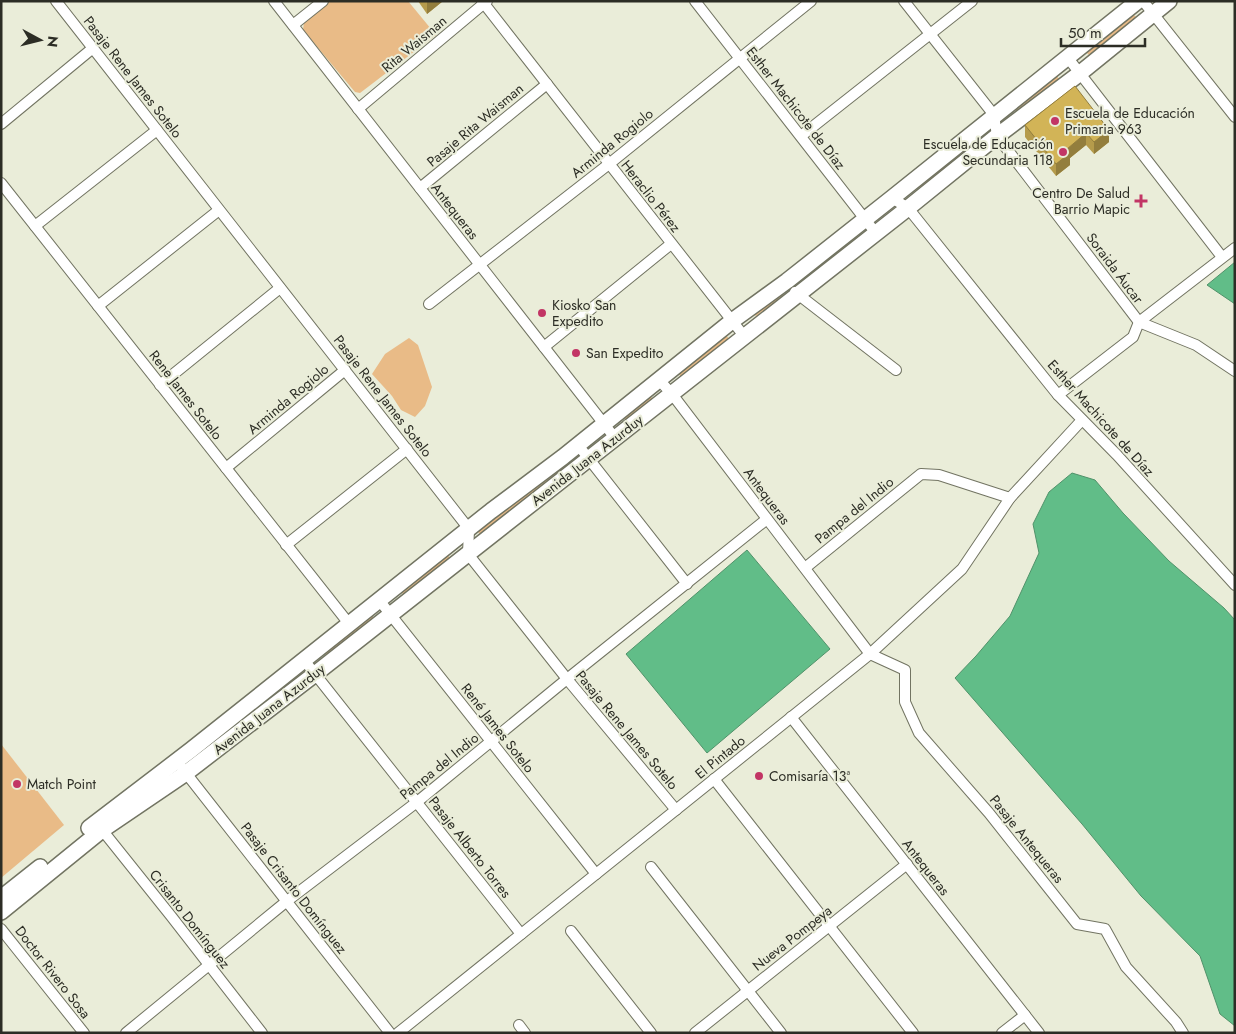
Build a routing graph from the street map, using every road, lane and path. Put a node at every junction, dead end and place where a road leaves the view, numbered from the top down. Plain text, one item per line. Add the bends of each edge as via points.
1 (56, 1) edge
2 (274, 1) edge
3 (322, 1) edge
4 (695, 1) edge
5 (810, 1) edge
6 (904, 1) edge
7 (972, 1) edge
8 (1143, 1) edge
9 (1169, 1) edge
10 (484, 2) edge
11 (1129, 4) edge
12 (1153, 14) junction
13 (293, 25) junction
14 (929, 34) junction
15 (93, 48) junction
16 (739, 58) junction
17 (1068, 58) junction
18 (1079, 74) junction
19 (546, 84) junction
20 (358, 108) junction
21 (994, 115) junction
22 (1235, 117) edge
23 (1, 124) edge
24 (157, 130) junction
25 (801, 136) junction
26 (997, 136) junction
27 (609, 164) junction
28 (1, 183) edge
29 (420, 188) junction
30 (892, 198) junction
31 (908, 208) junction
32 (219, 210) junction
33 (864, 220) junction
34 (35, 226) junction
35 (876, 232) junction
36 (671, 244) junction
37 (1235, 248) edge
38 (1222, 257) junction
39 (480, 264) junction
40 (787, 281) junction
41 (280, 288) junction
42 (797, 294) junction
43 (429, 304) dead end
44 (98, 306) junction
45 (732, 321) junction
46 (1139, 322) junction
47 (744, 336) junction
48 (544, 347) junction
49 (345, 370) junction
50 (896, 370) dead end
51 (1235, 371) edge
52 (659, 380) junction
53 (160, 385) junction
54 (672, 394) junction
55 (1058, 395) junction
56 (1082, 420) junction
57 (604, 424) junction
58 (615, 438) junction
59 (578, 445) junction
60 (406, 449) junction
61 (589, 458) junction
62 (226, 468) junction
63 (1010, 498) junction
64 (767, 519) junction
65 (469, 529) junction
66 (286, 544) junction
67 (468, 554) junction
68 (805, 568) junction
69 (687, 584) junction
70 (1235, 585) edge
71 (380, 600) junction
72 (391, 614) junction
73 (350, 625) junction
74 (870, 654) junction
75 (304, 660) junction
76 (315, 674) junction
77 (566, 679) junction
78 (791, 717) junction
79 (492, 742) junction
80 (176, 760) junction
81 (186, 773) junction
82 (714, 779) junction
83 (417, 802) junction
84 (676, 810) junction
85 (99, 826) junction
86 (907, 864) junction
87 (650, 867) dead end
88 (596, 874) junction
89 (1, 898) edge
90 (287, 902) junction
91 (1, 912) edge
92 (829, 926) junction
93 (1, 929) edge
94 (571, 932) dead end
95 (521, 934) junction
96 (210, 965) junction
97 (748, 991) junction
98 (1025, 1015) junction
99 (84, 1033) edge
100 (126, 1033) edge
101 (262, 1033) edge
102 (390, 1033) edge
103 (398, 1033) edge
104 (651, 1033) edge
105 (695, 1033) edge
106 (781, 1033) edge
107 (913, 1033) edge
108 (1002, 1033) edge
109 (1039, 1033) edge
110 (1183, 1033) edge

1 - 15 street, Pasaje Rene James Sotelo
2 - 13 street, Antequeras
3 - 13 street
4 - 16 street, Esther Machicote de Díaz
5 - 16 street, Arminda Rogiolo
6 - 14 street
7 - 14 street
8 - 12 street
9 - 12 main road, Avenida Juana Azurduy
10 - 19 street, Heraclio Pérez
10 - 20 street, Rita Waisman
11 - 17 main road, Avenida Juana Azurduy
12 - 18 main road, Avenida Juana Azurduy
12 - 22 street
13 - 20 street, Antequeras
14 - 21 street
14 - 25 street
15 - 23 street
15 - 24 street, Pasaje Rene James Sotelo
16 - 25 street, Esther Machicote de Díaz
16 - 27 street, Arminda Rogiolo
17 - 18 street
17 - 21 main road, Avenida Juana Azurduy
18 - 26 main road, Avenida Juana Azurduy
18 - 38 street
19 - 27 street, Heraclio Pérez
19 - 29 street, Pasaje Rita Waisman
20 - 29 street, Antequeras
21 - 26 street
21 - 30 main road, Avenida Juana Azurduy
24 - 32 street, Pasaje Rene James Sotelo
24 - 34 street
25 - 33 street, Esther Machicote de Díaz
26 - 31 main road, Avenida Juana Azurduy
26 - 46 street, Soraida Áucar
27 - 36 street, Heraclio Pérez
27 - 39 street, Arminda Rogiolo
28 - 34 street, Rene James Sotelo
29 - 39 street, Antequeras
30 - 31 street, Esther Machicote de Díaz
30 - 33 main road, Avenida Juana Azurduy
31 - 35 main road, Avenida Juana Azurduy
31 - 55 street, Esther Machicote de Díaz
32 - 41 street, Pasaje Rene James Sotelo
32 - 44 street
33 - 35 street, Esther Machicote de Díaz
33 - 40 main road, Avenida Juana Azurduy
34 - 44 street, Rene James Sotelo
35 - 42 main road, Avenida Juana Azurduy
36 - 45 street, Heraclio Pérez
36 - 48 street
37 - 38 street
38 - 46 street
39 - 43 street, Arminda Rogiolo
39 - 48 street, Antequeras
40 - 42 street
40 - 45 main road, Avenida Juana Azurduy
41 - 49 street, Pasaje Rene James Sotelo
41 - 53 street
42 - 47 main road, Avenida Juana Azurduy
42 - 50 street
44 - 53 street, Rene James Sotelo
45 - 47 street, Heraclio Pérez
45 - 52 main road, Avenida Juana Azurduy
46 - 51 street via 1196,345
46 - 55 street via 1133,337
47 - 54 main road, Avenida Juana Azurduy
48 - 57 street, Antequeras
49 - 60 street, Pasaje Rene James Sotelo
49 - 62 street, Arminda Rogiolo
52 - 54 street, Antequeras
52 - 57 main road, Avenida Juana Azurduy
53 - 62 street, Rene James Sotelo
54 - 58 main road, Avenida Juana Azurduy
54 - 64 street, Antequeras
55 - 56 street, Esther Machicote de Díaz
56 - 63 street, El Pintado
56 - 70 street, Esther Machicote de Díaz
57 - 58 street, Antequeras
57 - 59 main road, Avenida Juana Azurduy
58 - 61 main road, Avenida Juana Azurduy
59 - 61 street
59 - 65 main road, Avenida Juana Azurduy
60 - 65 street, Pasaje Rene James Sotelo
60 - 66 street
61 - 67 main road, Avenida Juana Azurduy
61 - 69 street
62 - 66 street, Rene James Sotelo
63 - 68 street, Pampa del Indio via 939,475 921,474
63 - 74 street, El Pintado via 962,569
64 - 68 street, Antequeras
64 - 69 street, Pampa del Indio
65 - 67 street
65 - 71 main road, Avenida Juana Azurduy
66 - 73 street, Rene James Sotelo
67 - 72 main road, Avenida Juana Azurduy
67 - 77 street, Pasaje Rene James Sotelo
68 - 74 street, Antequeras
69 - 77 street, Pampa del Indio
71 - 72 street, René James Sotelo
71 - 73 main road, Avenida Juana Azurduy
72 - 76 main road, Avenida Juana Azurduy
72 - 79 street, René James Sotelo
73 - 75 main road, Avenida Juana Azurduy
74 - 78 street, El Pintado
74 - 110 street, Pasaje Antequeras via 905,670 906,702 919,733 1078,924 1105,929 1126,966
75 - 76 street, Pasaje Alberto Torres
75 - 80 main road, Avenida Juana Azurduy
76 - 81 main road, Avenida Juana Azurduy
76 - 83 street, Pasaje Alberto Torres
77 - 79 street, Pampa del Indio
77 - 84 street, Pasaje Rene James Sotelo
78 - 82 street, El Pintado
78 - 86 street, Antequeras
79 - 83 street, Pampa del Indio
79 - 88 street, René James Sotelo
80 - 81 street, Pasaje Crisanto Domínguez
80 - 85 main road, Avenida Juana Azurduy
81 - 85 main road, Avenida Juana Azurduy
81 - 90 street, Pasaje Crisanto Domínguez
82 - 84 street, El Pintado
82 - 92 street
83 - 90 street, Pampa del Indio
83 - 95 street, Pasaje Alberto Torres
84 - 88 street, El Pintado
85 - 89 main road, Avenida Juana Azurduy
85 - 91 main road, Avenida Juana Azurduy
85 - 96 street, Crisanto Domínguez
86 - 92 street, Nueva Pompeya
86 - 98 street, Antequeras
87 - 97 street
88 - 95 street, El Pintado
90 - 96 street, Pampa del Indio
90 - 102 street, Pasaje Crisanto Domínguez
92 - 97 street, Nueva Pompeya
92 - 107 street
93 - 99 street, Doctor Rivero Sosa
94 - 104 street
95 - 103 street, El Pintado
96 - 100 street, Pampa del Indio
96 - 101 street, Crisanto Domínguez
97 - 105 street, Nueva Pompeya
97 - 106 street
98 - 108 street
98 - 109 street, Antequeras

